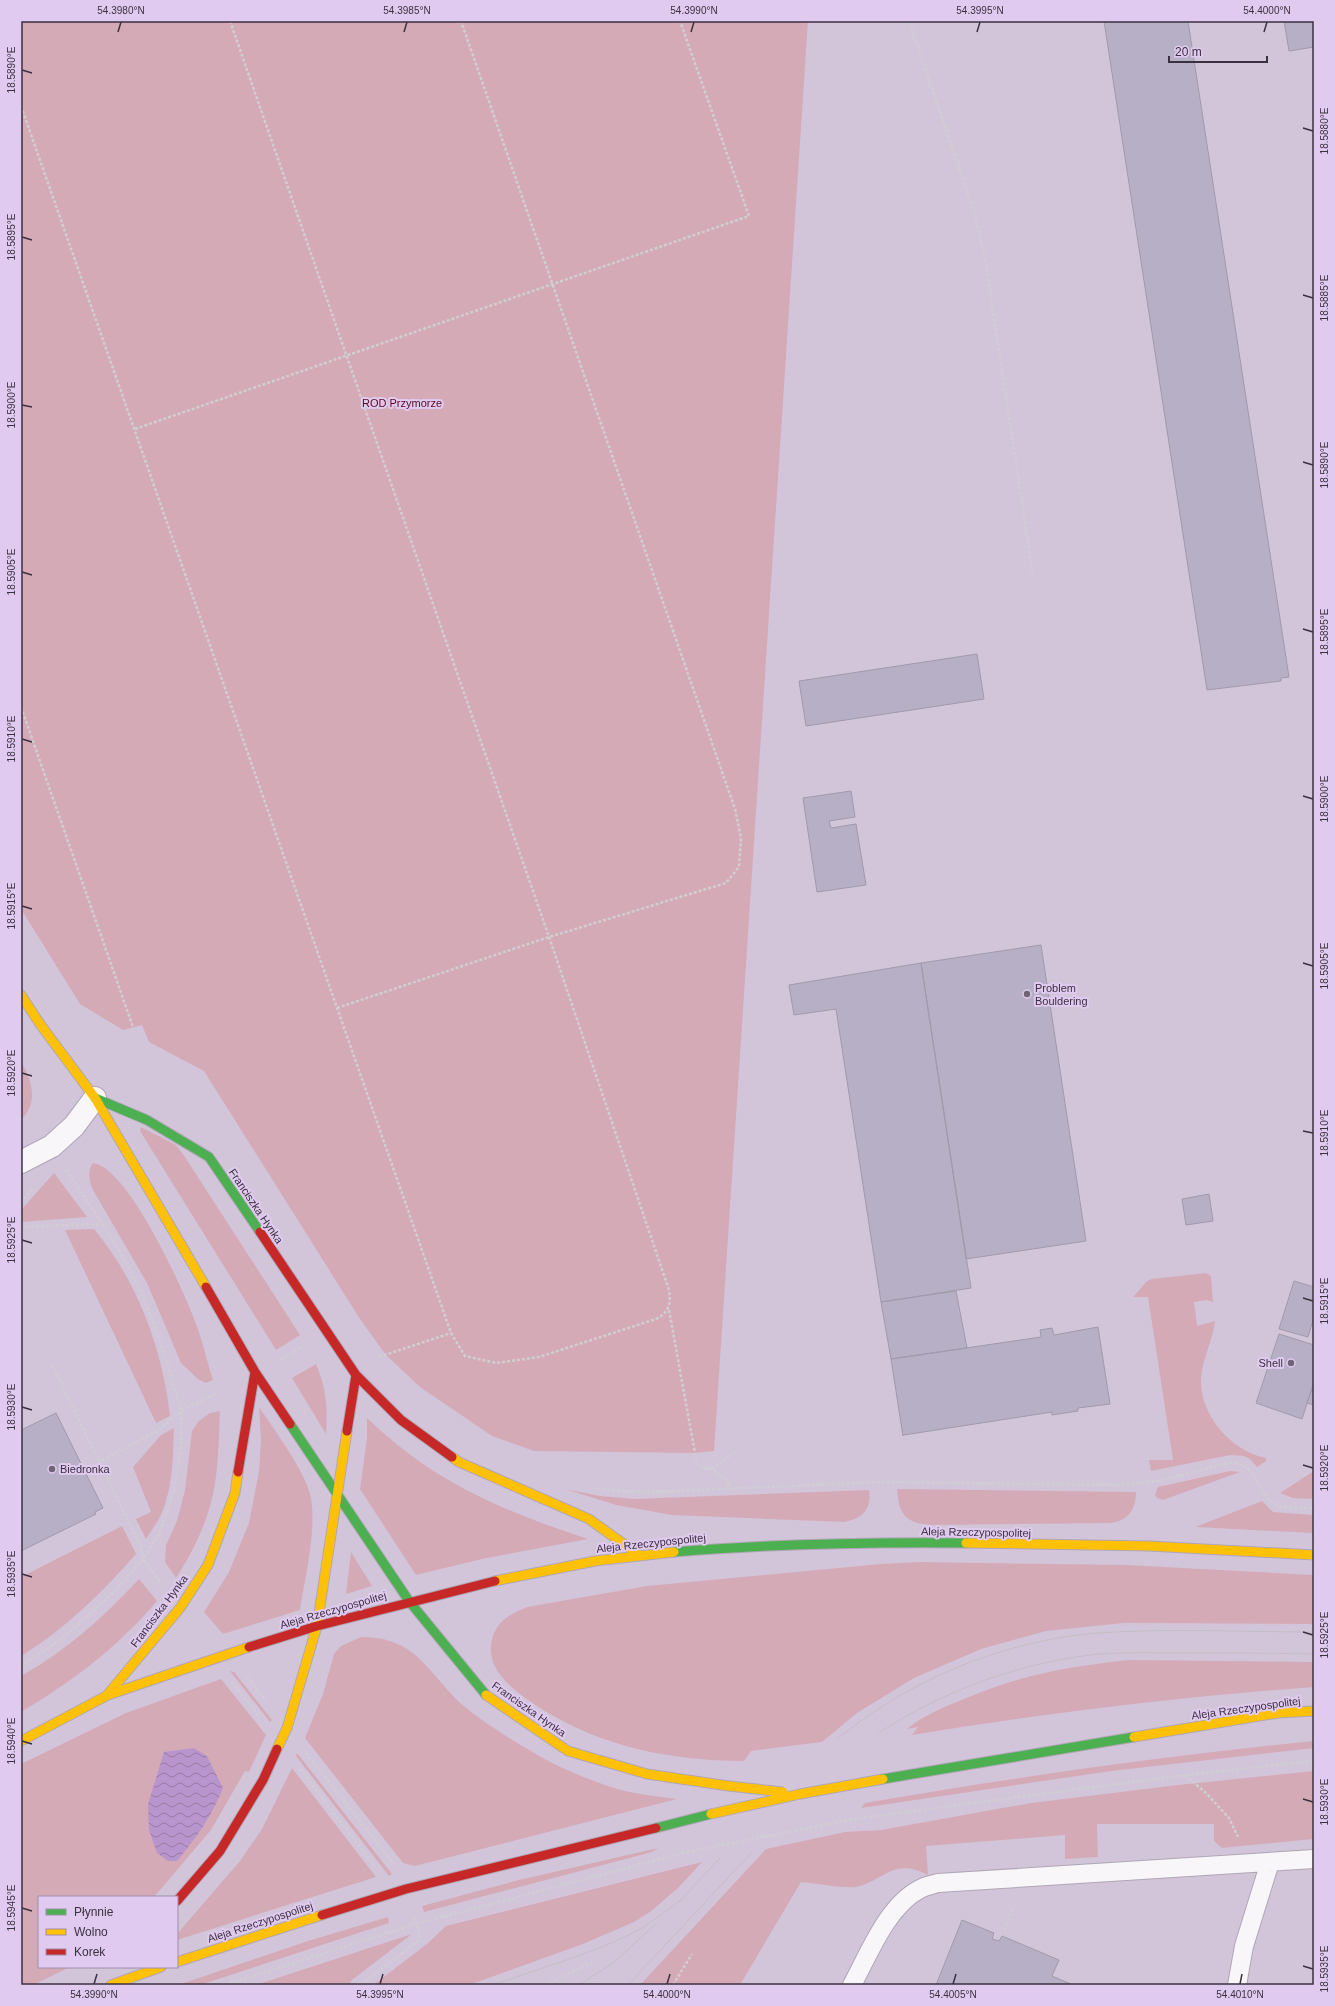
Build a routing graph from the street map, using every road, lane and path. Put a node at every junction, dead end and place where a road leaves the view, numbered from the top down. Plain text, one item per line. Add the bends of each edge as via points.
1 (230, 21) edge
2 (461, 21) edge
3 (680, 21) edge
4 (909, 21) edge
5 (21, 106) edge
6 (554, 284) junction
7 (347, 355) junction
8 (135, 429) junction
9 (1033, 576) dead end
10 (21, 707) edge
11 (549, 937) junction
12 (21, 995) edge
13 (337, 1008) junction
14 (133, 1027) dead end
15 (95, 1098) junction
16 (21, 1162) edge
17 (64, 1168) dead end
18 (102, 1224) junction
19 (21, 1227) edge
20 (669, 1309) junction
21 (451, 1333) junction
22 (309, 1344) dead end
23 (276, 1361) dead end
24 (380, 1363) dead end
25 (52, 1365) dead end
26 (255, 1372) junction
27 (356, 1375) junction
28 (219, 1392) dead end
29 (181, 1411) junction
30 (736, 1451) dead end
31 (100, 1462) junction
32 (712, 1469) junction
33 (586, 1487) dead end
34 (728, 1488) junction
35 (338, 1496) junction
36 (1314, 1508) edge
37 (639, 1555) junction
38 (1314, 1555) edge
39 (143, 1559) junction
40 (161, 1583) dead end
41 (409, 1601) junction
42 (317, 1626) junction
43 (21, 1666) edge
44 (245, 1675) dead end
45 (230, 1680) dead end
46 (108, 1695) junction
47 (270, 1706) dead end
48 (1314, 1711) edge
49 (264, 1723) dead end
50 (21, 1741) edge
51 (304, 1751) dead end
52 (1314, 1761) edge
53 (298, 1767) dead end
54 (1186, 1775) junction
55 (800, 1794) junction
56 (1314, 1859) edge
57 (1270, 1862) junction
58 (1242, 1864) junction
59 (396, 1866) dead end
60 (379, 1872) dead end
61 (178, 1900) edge
62 (413, 1914) dead end
63 (416, 1924) junction
64 (692, 1954) dead end
65 (178, 1962) edge
66 (594, 1962) dead end
67 (133, 1968) edge
68 (158, 1968) edge
69 (127, 1979) junction
70 (111, 1985) edge
71 (225, 1985) edge
72 (361, 1985) edge
73 (545, 1985) edge
74 (673, 1985) edge
75 (852, 1985) edge
76 (1237, 1985) edge

1 - 7 path
2 - 6 path
3 - 6 path via 749,216
4 - 9 path via 973,209 986,258
5 - 8 path
6 - 7 path
6 - 11 path via 735,809 742,838 739,867 726,883
7 - 8 path
7 - 11 path
8 - 13 path
10 - 14 path
11 - 13 path
11 - 20 path via 668,1287 671,1298
12 - 15 street, Franciszka Hynka
13 - 21 path
15 - 16 street via 74,1126 52,1146
15 - 26 street, Franciszka Hynka
15 - 27 street, Franciszka Hynka via 147,1120 209,1157
17 - 18 path
18 - 19 path
18 - 29 path via 132,1273 151,1314
20 - 21 path via 656,1319 539,1357 496,1363 465,1356
20 - 32 path via 697,1464
21 - 24 path via 375,1358
22 - 23 path
25 - 31 path
26 - 35 street, Franciszka Hynka
26 - 46 street, Franciszka Hynka via 235,1493 208,1566 180,1608
27 - 35 street
27 - 37 street, Franciszka Hynka via 402,1420 459,1462 589,1519
28 - 29 path
29 - 31 path via 159,1430
29 - 39 path via 181,1448 174,1490 159,1534
30 - 32 path
31 - 39 path via 141,1546
32 - 34 path via 729,1482
33 - 34 path via 649,1492
34 - 36 path via 883,1482 1115,1485 1157,1481 1232,1462 1239,1463 1251,1472 1273,1503
35 - 41 street, Franciszka Hynka
35 - 42 street
37 - 38 street, Aleja Rzeczypospolitej via 763,1545 891,1542 1149,1546
37 - 41 street, Aleja Rzeczypospolitej via 531,1572
39 - 40 path
39 - 43 path via 112,1594 64,1637
41 - 42 street, Aleja Rzeczypospolitej
41 - 55 street, Franciszka Hynka, bridge via 487,1697 568,1750 647,1774
42 - 46 street, Aleja Rzeczypospolitej via 228,1653
42 - 61 street via 287,1728 263,1780 220,1851
44 - 47 path
45 - 49 path
46 - 50 street, Aleja Rzeczypospolitej
48 - 55 street, Aleja Rzeczypospolitej, bridge via 1278,1713 882,1778
51 - 59 path
52 - 54 path
53 - 60 path
54 - 58 path via 1229,1818 1238,1838
54 - 63 path, bridge via 854,1819 687,1852
55 - 65 street, Aleja Rzeczypospolitej, bridge via 406,1889
56 - 57 lane
57 - 58 lane
57 - 76 lane via 1244,1946
58 - 75 lane via 938,1883 920,1889 892,1912
62 - 63 path
63 - 71 path
63 - 72 path via 420,1934 418,1941
64 - 74 path
66 - 73 path
67 - 69 street
68 - 69 street
69 - 70 street

